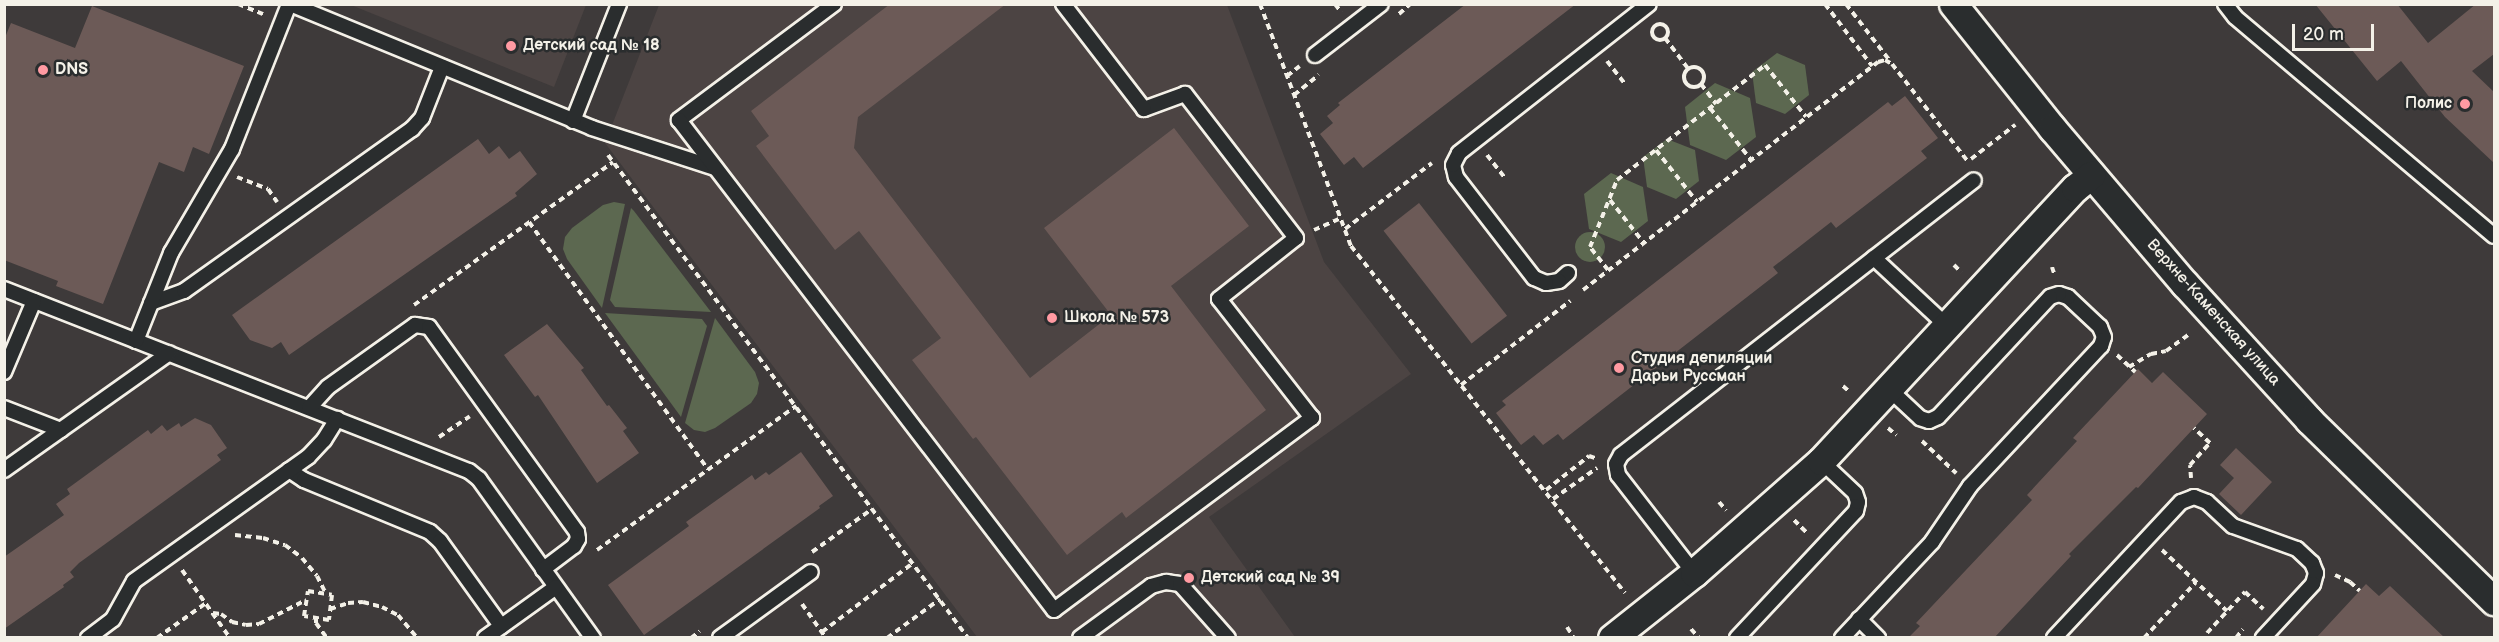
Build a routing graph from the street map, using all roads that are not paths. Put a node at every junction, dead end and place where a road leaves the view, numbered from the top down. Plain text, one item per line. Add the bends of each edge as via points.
1 (290, 4) edge
2 (619, 4) edge
3 (834, 4) edge
4 (1063, 4) edge
5 (1381, 4) edge
6 (1649, 4) edge
7 (1953, 4) edge
8 (2225, 4) edge
9 (1315, 55) dead end
10 (442, 67) junction
11 (573, 121) junction
12 (715, 168) junction
13 (2091, 175) junction
14 (1974, 180) road end
15 (2494, 236) edge
16 (1874, 258) junction
17 (1568, 273) dead end
18 (4, 289) edge
19 (34, 301) junction
20 (151, 303) junction
21 (1947, 326) junction
22 (136, 341) junction
23 (169, 353) junction
24 (4, 372) edge
25 (1889, 389) junction
26 (4, 408) edge
27 (309, 408) junction
28 (337, 419) junction
29 (61, 430) junction
30 (1821, 461) junction
31 (4, 470) edge
32 (289, 470) junction
33 (543, 569) junction
34 (811, 572) dead end
35 (1694, 573) junction
36 (556, 587) junction
37 (2494, 601) edge
38 (1859, 619) junction
39 (501, 626) junction
40 (88, 638) edge
41 (485, 638) edge
42 (592, 638) edge
43 (720, 638) edge
44 (1080, 638) edge
45 (1228, 638) edge
46 (1612, 638) edge
47 (1737, 638) edge
48 (1842, 638) edge
49 (1878, 638) edge
50 (2054, 638) edge
51 (2263, 638) edge

1 - 10 lane
1 - 20 lane via 232,149 171,253
2 - 11 lane
3 - 12 lane via 679,120
4 - 12 lane via 1144,109 1185,94 1296,238 1219,299 1312,418 1054,610
5 - 9 lane
6 - 17 lane via 1459,153 1453,165 1456,177 1534,278 1546,283 1558,281
7 - 13 street, Верхне-Каменская улица
8 - 15 lane via 2235,17
10 - 11 lane
10 - 20 lane via 422,118 412,129 184,291
11 - 12 lane
13 - 21 street
13 - 37 street, Верхне-Каменская улица via 2309,420
14 - 16 lane
16 - 21 lane
16 - 35 lane via 1621,455 1616,464 1618,476
18 - 19 lane
19 - 22 lane
19 - 24 lane
20 - 22 lane
21 - 25 street
22 - 23 lane
23 - 27 lane
23 - 29 lane
25 - 30 street
25 - 38 lane via 1920,418 1929,421 1938,417 2050,297 2059,294 2068,297 2100,327 2104,336 2101,346 1970,486 1932,542
26 - 29 lane
27 - 28 lane
27 - 33 lane via 328,387 415,325 429,327 577,532 574,546
28 - 32 lane via 324,440
28 - 33 lane via 469,471 479,479
29 - 31 lane
30 - 35 street
30 - 47 lane via 1856,493 1856,511
32 - 39 lane via 304,480 430,532 440,540
32 - 40 lane via 134,581 113,619
33 - 36 lane
34 - 43 lane
35 - 46 street
36 - 39 lane
36 - 42 lane
38 - 48 lane
38 - 49 lane
39 - 41 lane
44 - 45 lane via 1151,586 1167,582 1180,584
50 - 51 lane via 2181,502 2194,497 2207,502 2233,526 2297,549 2312,563 2316,573 2313,584

